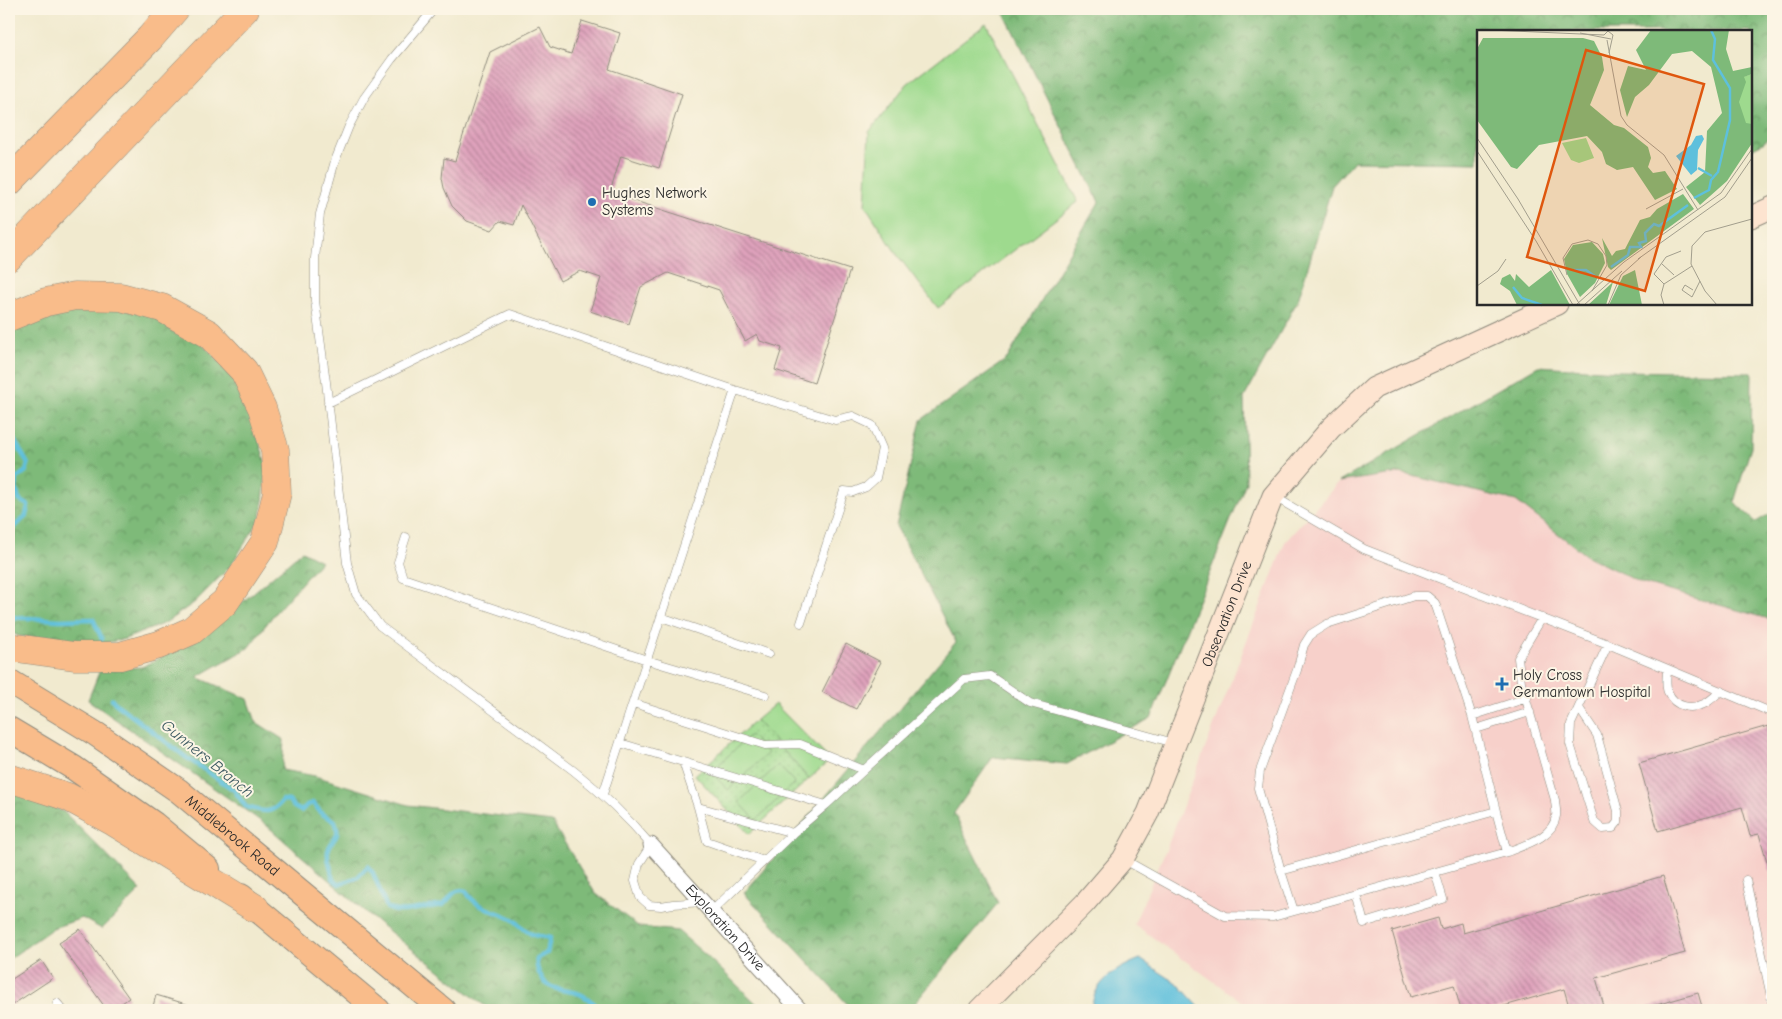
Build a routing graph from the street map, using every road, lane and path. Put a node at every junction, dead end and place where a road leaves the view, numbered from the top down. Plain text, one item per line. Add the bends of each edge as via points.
1 (175, 9) edge
2 (245, 9) edge
3 (434, 9) edge
4 (9, 182) edge
5 (1773, 207) edge
6 (1752, 217) edge
7 (9, 257) edge
8 (1555, 305) edge
9 (9, 316) edge
10 (735, 390) junction
11 (328, 404) junction
12 (1273, 496) junction
13 (406, 536) dead end
14 (661, 617) junction
15 (1542, 618) junction
16 (801, 623) dead end
17 (1608, 644) junction
18 (9, 647) edge
19 (768, 654) dead end
20 (647, 660) junction
21 (1667, 669) junction
22 (9, 681) edge
23 (1722, 691) junction
24 (765, 695) dead end
25 (1526, 698) junction
26 (633, 703) junction
27 (1579, 708) junction
28 (1530, 712) junction
29 (1773, 712) edge
30 (1472, 716) junction
31 (9, 729) edge
32 (1476, 729) junction
33 (620, 743) junction
34 (1176, 743) junction
35 (683, 762) junction
36 (864, 770) junction
37 (9, 778) edge
38 (603, 794) junction
39 (826, 806) junction
40 (698, 807) junction
41 (1496, 811) junction
42 (793, 833) junction
43 (651, 845) junction
44 (1507, 852) junction
45 (1123, 859) junction
46 (764, 861) junction
47 (1281, 871) junction
48 (1435, 872) junction
49 (1746, 880) dead end
50 (1356, 894) junction
51 (707, 907) junction
52 (255, 908) junction
53 (1294, 911) junction
54 (57, 1003) dead end
55 (1773, 1006) edge
56 (63, 1010) edge
57 (378, 1010) edge
58 (443, 1010) edge
59 (800, 1010) edge
60 (979, 1010) edge

1 - 4 highway
2 - 7 highway
3 - 11 lane via 364,98 335,161 320,214 315,301
5 - 6 street
8 - 12 street, Observation Drive via 1374,388 1331,428
9 - 18 highway via 46,302 75,296 121,297 162,308 209,334 244,371 262,408 275,450 277,493 265,542 225,602 191,631 159,645 120,656 74,656
10 - 11 lane via 510,314
10 - 14 lane
10 - 16 lane via 835,420 853,416 872,424 882,448 876,478 866,487 853,492 844,491
11 - 38 lane via 347,563 356,594 366,609 395,638
12 - 15 lane via 1364,549
12 - 34 street, Observation Drive
13 - 20 lane via 398,562 402,578
14 - 19 lane
14 - 20 lane
15 - 17 lane
15 - 25 lane via 1518,658
17 - 21 lane
17 - 27 lane
20 - 24 lane
20 - 26 lane
21 - 23 lane
21 - 23 lane via 1668,693 1677,704 1696,707
22 - 58 main road, Middlebrook Road via 96,734 179,791
23 - 29 lane
25 - 28 lane
25 - 30 lane
26 - 33 lane
26 - 36 lane via 765,745 800,744
27 - 27 lane via 1571,724 1570,744 1594,821 1603,829 1613,828 1618,822 1618,811 1597,735
28 - 32 lane
28 - 44 lane via 1555,800 1556,816 1550,830
30 - 32 lane
30 - 47 lane via 1435,603 1427,596 1414,596 1327,624 1311,634 1304,645 1260,771 1258,788
31 - 52 main road via 74,768 154,824
32 - 41 lane
33 - 35 lane
33 - 38 lane
34 - 36 lane via 1030,703 990,676 964,679
34 - 45 street, Observation Drive via 1148,813
35 - 39 lane
35 - 40 lane
36 - 39 lane
37 - 52 highway via 68,797
38 - 43 lane
39 - 42 lane
40 - 42 lane
40 - 46 lane via 707,841
41 - 44 lane
41 - 47 lane
42 - 46 lane
43 - 51 street, Exploration Drive
43 - 51 lane via 639,864 635,881 640,897 649,905
44 - 48 lane
45 - 53 lane via 1225,916 1273,917
45 - 60 street, Observation Drive via 1086,903
46 - 51 lane
47 - 53 lane
48 - 50 lane
48 - 50 lane via 1443,899 1364,923
49 - 55 lane
50 - 53 lane
51 - 59 street, Exploration Drive
52 - 57 main road
54 - 56 lane

